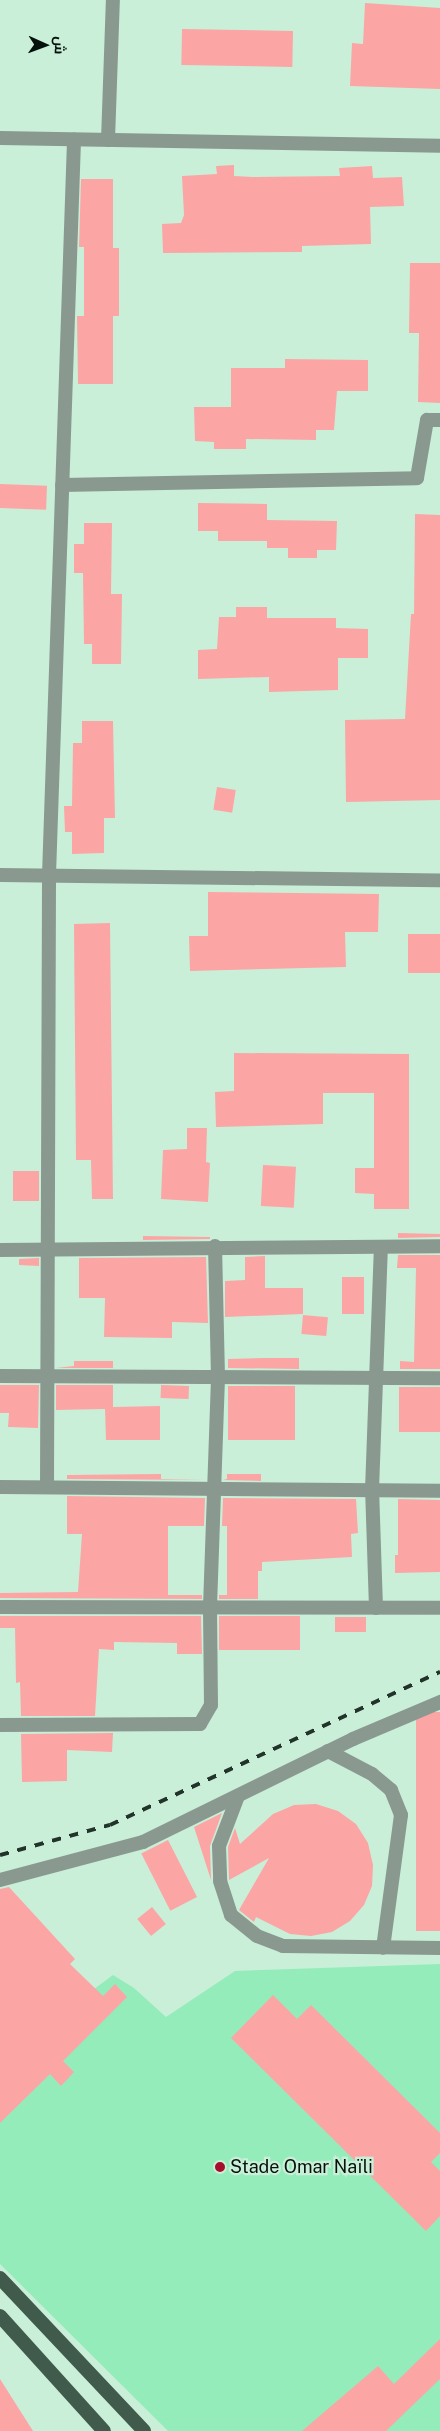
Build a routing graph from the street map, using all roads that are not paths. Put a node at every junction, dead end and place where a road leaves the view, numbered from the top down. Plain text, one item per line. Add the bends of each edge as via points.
1 (112, 0) edge
2 (0, 138) edge
3 (74, 139) junction
4 (108, 140) junction
5 (440, 146) edge
6 (440, 420) edge
7 (62, 485) junction
8 (49, 874) junction
9 (0, 875) edge
10 (440, 880) edge
11 (215, 1246) junction
12 (440, 1246) edge
13 (381, 1247) junction
14 (0, 1250) edge
15 (50, 1250) junction
16 (0, 1376) edge
17 (49, 1376) junction
18 (218, 1377) junction
19 (378, 1378) junction
20 (440, 1378) edge
21 (0, 1486) edge
22 (47, 1487) junction
23 (216, 1488) junction
24 (372, 1490) junction
25 (440, 1490) edge
26 (0, 1607) edge
27 (210, 1608) junction
28 (376, 1608) junction
29 (440, 1608) edge
30 (440, 1702) edge
31 (0, 1725) edge
32 (328, 1751) junction
33 (238, 1796) junction
34 (0, 1880) edge
35 (383, 1948) junction
36 (440, 1948) edge
37 (0, 2278) edge
38 (0, 2316) edge
39 (104, 2431) edge
40 (144, 2431) edge

1 - 4 street
2 - 3 street
3 - 4 street
3 - 7 street
4 - 5 street
6 - 7 street via 427,420 417,478
7 - 8 street
8 - 9 street
8 - 10 street
8 - 15 street
11 - 13 street
11 - 15 street
11 - 18 street
12 - 13 street
13 - 19 street
14 - 15 street
15 - 17 street
16 - 17 street
17 - 18 street
17 - 22 street
18 - 19 street
18 - 23 street
19 - 20 street
19 - 24 street
21 - 22 street
22 - 23 street
23 - 24 street
23 - 27 street
24 - 25 street
24 - 28 street
26 - 27 street
27 - 28 street
27 - 31 street via 211,1705 200,1724
28 - 29 street
30 - 32 street
32 - 33 street
32 - 35 street via 372,1774 391,1790 401,1814
33 - 34 street via 143,1842
33 - 35 street via 219,1846 220,1881 231,1915 257,1936 283,1946
35 - 36 street
37 - 40 main road
38 - 39 main road

